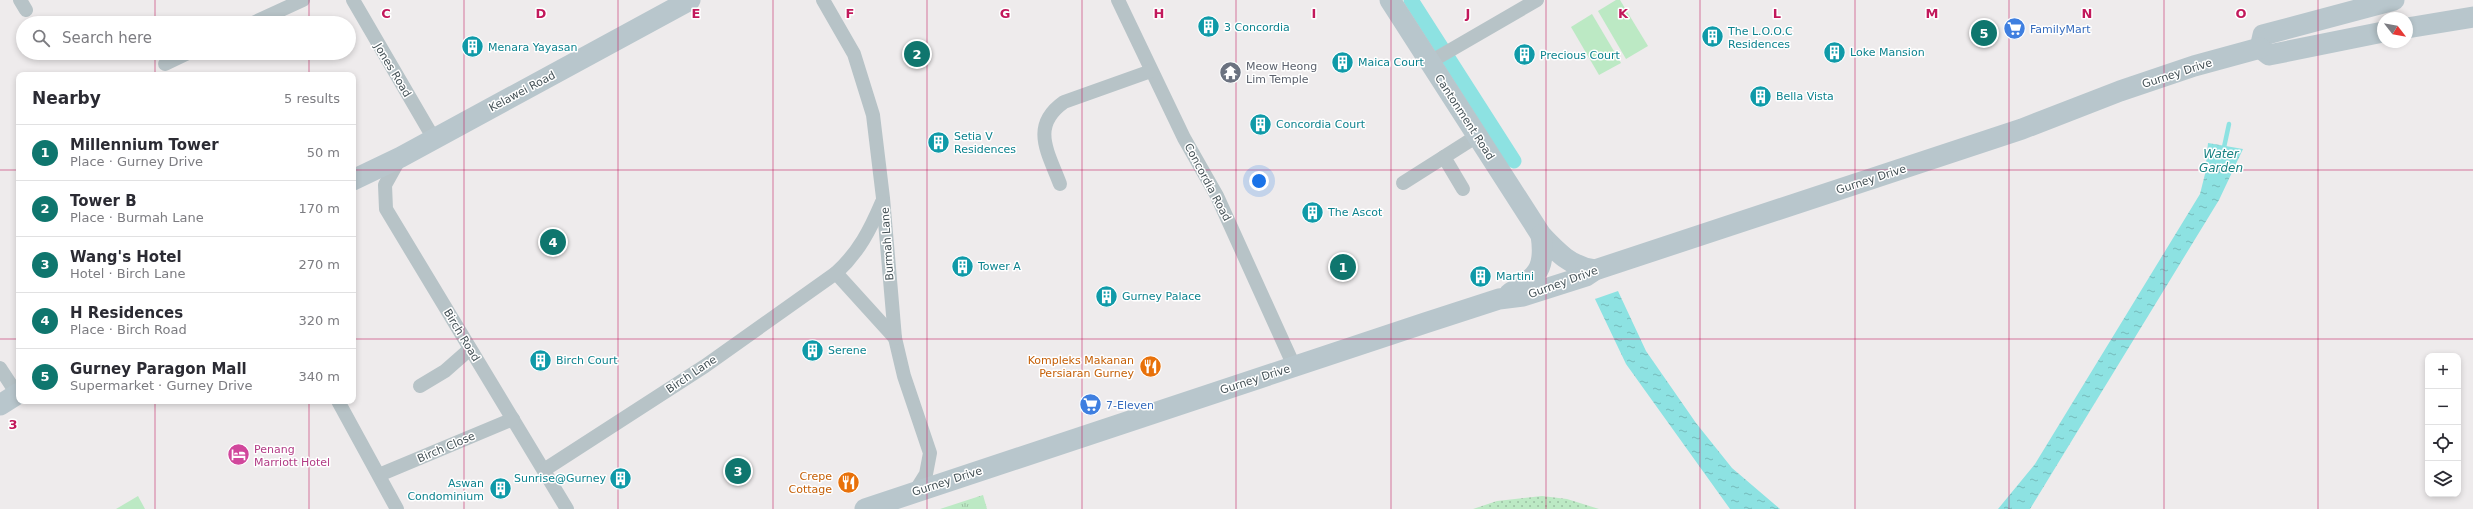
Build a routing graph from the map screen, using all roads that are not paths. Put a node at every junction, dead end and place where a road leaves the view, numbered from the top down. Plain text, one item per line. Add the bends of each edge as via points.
1 (303, 0) edge
2 (353, 0) edge
3 (690, 0) edge
4 (823, 0) edge
5 (1118, 0) edge
6 (1390, 0) edge
7 (1537, 0) edge
8 (2391, 6) edge
9 (268, 16) edge
10 (2473, 17) edge
11 (2413, 27) edge
12 (2377, 33) edge
13 (2260, 48) junction
14 (1441, 55) junction
15 (173, 60) edge
16 (165, 64) dead end
17 (1151, 71) junction
18 (1477, 136) junction
19 (434, 139) junction
20 (1444, 157) junction
21 (401, 158) junction
22 (356, 179) edge
23 (1403, 183) dead end
24 (1060, 184) dead end
25 (1464, 189) dead end
26 (883, 198) junction
27 (1541, 235) junction
28 (1595, 270) junction
29 (836, 273) junction
30 (1499, 299) junction
31 (895, 338) junction
32 (470, 349) junction
33 (1294, 366) junction
34 (0, 368) edge
35 (420, 386) dead end
36 (12, 397) edge
37 (340, 404) edge
38 (513, 419) junction
39 (544, 470) junction
40 (379, 475) junction
41 (916, 490) junction
42 (398, 509) edge
43 (567, 509) edge
44 (865, 509) edge

1 - 9 street
2 - 19 street, Jones Road
3 - 19 main road, Kelawei Road
4 - 26 street, Burmah Lane via 854,54 864,81 873,115
5 - 17 street, Concordia Road
6 - 14 main road, Cantonment Road
7 - 14 street
8 - 13 main road via 2263,35
10 - 11 main road
12 - 13 main road via 2268,55
13 - 28 main road, Gurney Drive via 2142,84 2022,129
14 - 18 main road, Cantonment Road
15 - 16 street
17 - 24 street via 1064,102 1052,111 1047,119 1044,143
17 - 33 street, Concordia Road via 1184,138 1217,196
18 - 20 street
18 - 27 main road, Cantonment Road
19 - 21 main road, Kelawei Road
20 - 23 street
20 - 25 street
21 - 22 main road, Kelawei Road
21 - 32 street, Birch Road via 385,185 386,209
26 - 29 street, Birch Lane via 869,234 849,261
26 - 31 street, Burmah Lane
27 - 28 main road, Cantonment Road via 1572,263 1582,269
27 - 30 main road, Cantonment Road via 1543,259 1539,270 1528,282
28 - 30 main road, Gurney Drive via 1586,276 1523,296
29 - 31 street
29 - 39 street, Birch Lane via 705,366
30 - 33 main road, Gurney Drive
31 - 41 street, Burmah Lane via 904,376 930,453 926,474
32 - 35 street via 445,372
32 - 38 street, Birch Road
33 - 41 main road, Gurney Drive via 1028,456
34 - 36 street
37 - 40 street
38 - 39 street, Birch Road
38 - 40 street, Birch Close
39 - 43 street, Birch Road
40 - 42 street
41 - 44 main road, Gurney Drive

